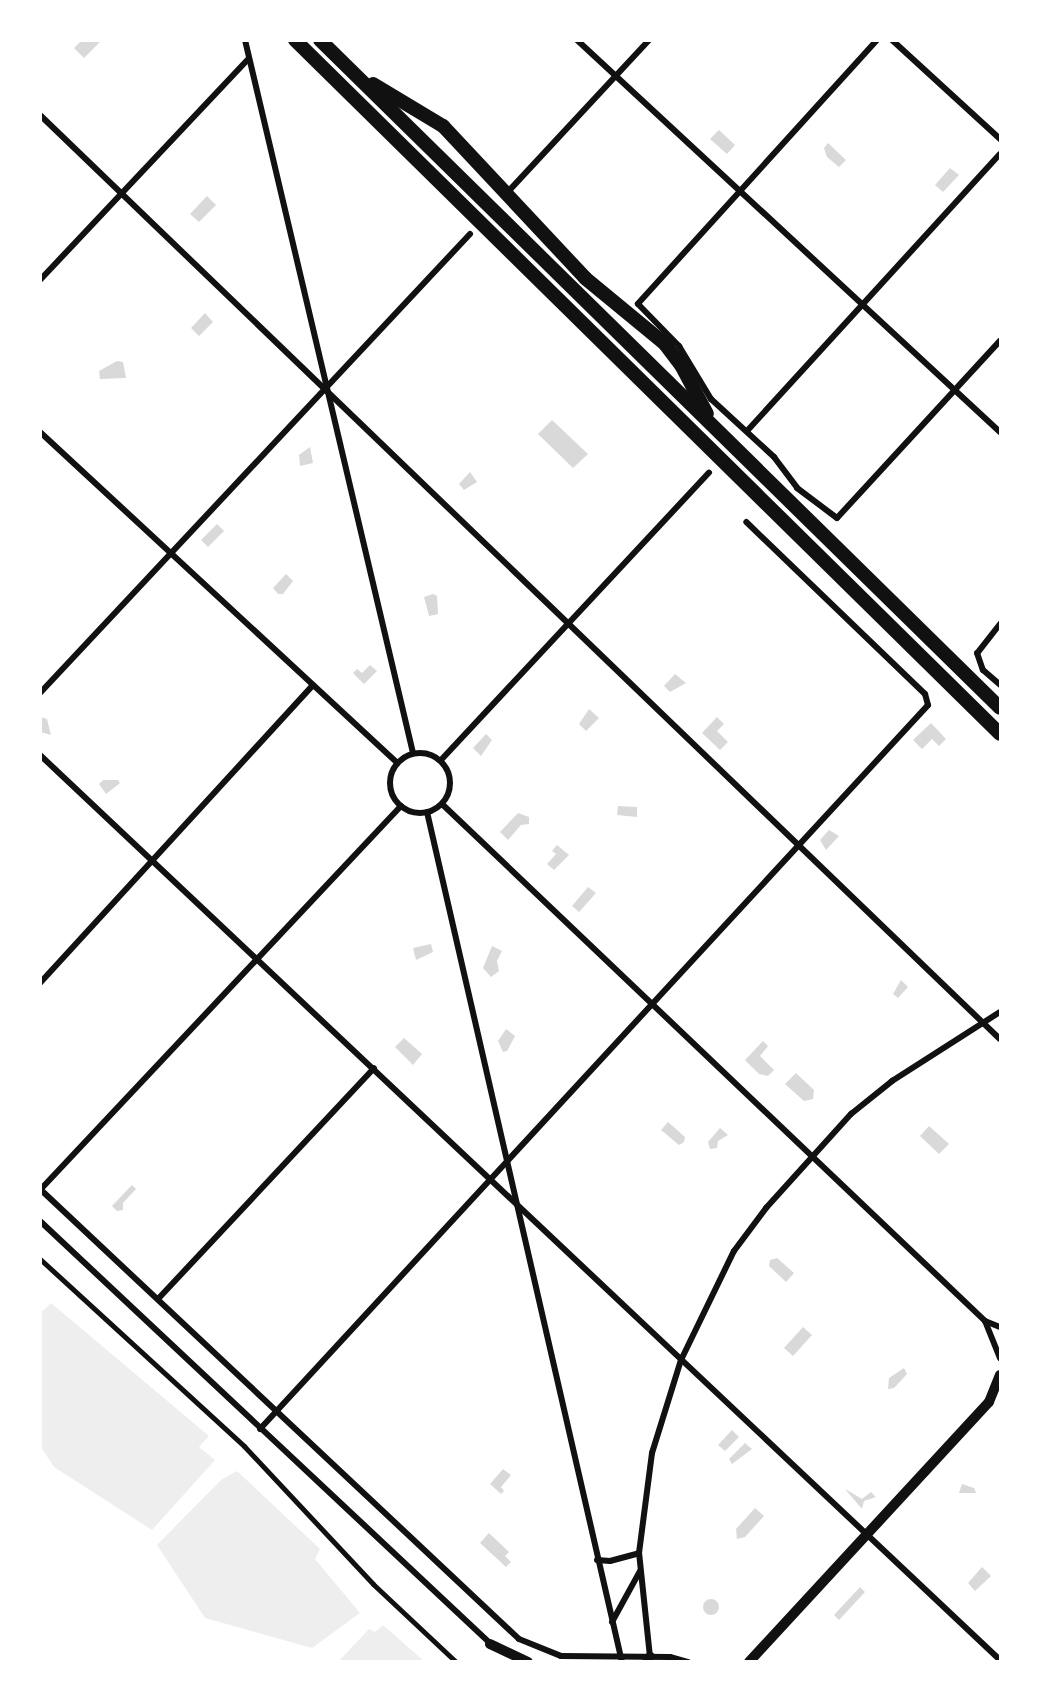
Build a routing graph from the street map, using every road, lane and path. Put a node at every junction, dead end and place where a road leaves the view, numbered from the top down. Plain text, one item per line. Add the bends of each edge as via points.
1 (245, 40) edge
2 (320, 40) edge
3 (577, 40) edge
4 (649, 40) edge
5 (877, 40) edge
6 (892, 40) edge
7 (295, 41) edge
8 (248, 59) junction
9 (357, 76) junction
10 (615, 77) junction
11 (40, 115) edge
12 (1000, 139) edge
13 (1000, 154) edge
14 (121, 190) junction
15 (740, 191) junction
16 (505, 195) junction
17 (470, 234) dead end
18 (40, 280) edge
19 (861, 303) junction
20 (1000, 341) edge
21 (325, 388) junction
22 (955, 390) junction
23 (717, 431) junction
24 (747, 431) junction
25 (40, 432) edge
26 (1000, 432) edge
27 (709, 472) dead end
28 (746, 522) dead end
29 (172, 552) junction
30 (571, 622) junction
31 (1000, 624) edge
32 (313, 685) junction
33 (1000, 685) edge
34 (40, 693) edge
35 (1000, 708) edge
36 (1000, 734) edge
37 (413, 753) junction
38 (40, 755) edge
39 (441, 760) junction
40 (397, 763) junction
41 (442, 804) junction
42 (401, 806) junction
43 (427, 812) junction
44 (798, 844) junction
45 (152, 861) junction
46 (258, 959) junction
47 (40, 982) edge
48 (650, 1005) junction
49 (1000, 1012) edge
50 (983, 1022) junction
51 (1000, 1039) edge
52 (374, 1068) junction
53 (810, 1155) junction
54 (506, 1160) junction
55 (491, 1179) junction
56 (41, 1190) edge
57 (517, 1202) junction
58 (40, 1221) edge
59 (40, 1259) edge
60 (158, 1299) junction
61 (985, 1322) junction
62 (1000, 1327) edge
63 (1000, 1358) edge
64 (681, 1360) junction
65 (1000, 1375) edge
66 (1000, 1397) edge
67 (989, 1402) junction
68 (277, 1411) junction
69 (260, 1429) junction
70 (866, 1533) junction
71 (639, 1553) junction
72 (597, 1560) junction
73 (640, 1570) junction
74 (612, 1622) junction
75 (490, 1644) junction
76 (621, 1659) edge
77 (649, 1659) edge
78 (1000, 1660) edge
79 (456, 1662) edge
80 (514, 1662) edge
81 (528, 1662) edge
82 (688, 1662) edge
83 (749, 1662) edge

1 - 8 street
2 - 9 highway
3 - 10 street
4 - 10 street
5 - 15 street
6 - 12 street
7 - 36 highway
8 - 14 street
8 - 21 street
9 - 16 highway via 443,126
9 - 23 highway
10 - 15 street
10 - 16 street
11 - 14 street
13 - 19 street
14 - 18 street
14 - 21 street
15 - 19 street
15 - 24 street via 638,304 679,346 711,399
16 - 23 highway via 585,278 664,344 681,365
17 - 21 street
19 - 22 street
19 - 24 street
20 - 22 street
21 - 29 street
21 - 30 street
21 - 37 street
22 - 24 street via 837,518 797,488 774,457
22 - 26 street
23 - 35 highway
25 - 29 street
27 - 30 street
28 - 44 street via 928,700
29 - 32 street
29 - 34 street
30 - 39 street
30 - 44 street
31 - 33 street via 977,653 977,662
32 - 40 street
32 - 45 street
37 - 39 street
37 - 40 street
38 - 45 street
39 - 41 street via 450,777 448,796
40 - 42 street via 390,782
41 - 43 street
41 - 48 street
42 - 43 street via 413,813
42 - 46 street
43 - 54 street
44 - 48 street
44 - 50 street
45 - 46 street
45 - 47 street
46 - 52 street
46 - 56 street
48 - 53 street
48 - 54 street
49 - 50 street
50 - 51 street
50 - 53 street via 892,1081 851,1113
52 - 55 street
52 - 60 street
53 - 61 street
53 - 64 street via 734,1251
54 - 55 street
54 - 57 street
55 - 57 street
55 - 68 street
56 - 60 street
57 - 64 street
57 - 72 street
58 - 69 street
59 - 79 street via 244,1446 373,1584
60 - 68 street
61 - 62 street
61 - 63 street
64 - 70 street
64 - 71 street via 652,1454
65 - 67 street
66 - 67 street
67 - 70 street
68 - 69 street
68 - 76 street via 519,1639 561,1656
69 - 75 street
70 - 78 street
70 - 83 street
71 - 72 street via 610,1561
71 - 73 street
72 - 74 street
73 - 74 street
73 - 77 street
74 - 76 street
75 - 80 street
75 - 81 street
76 - 77 street
77 - 82 street

